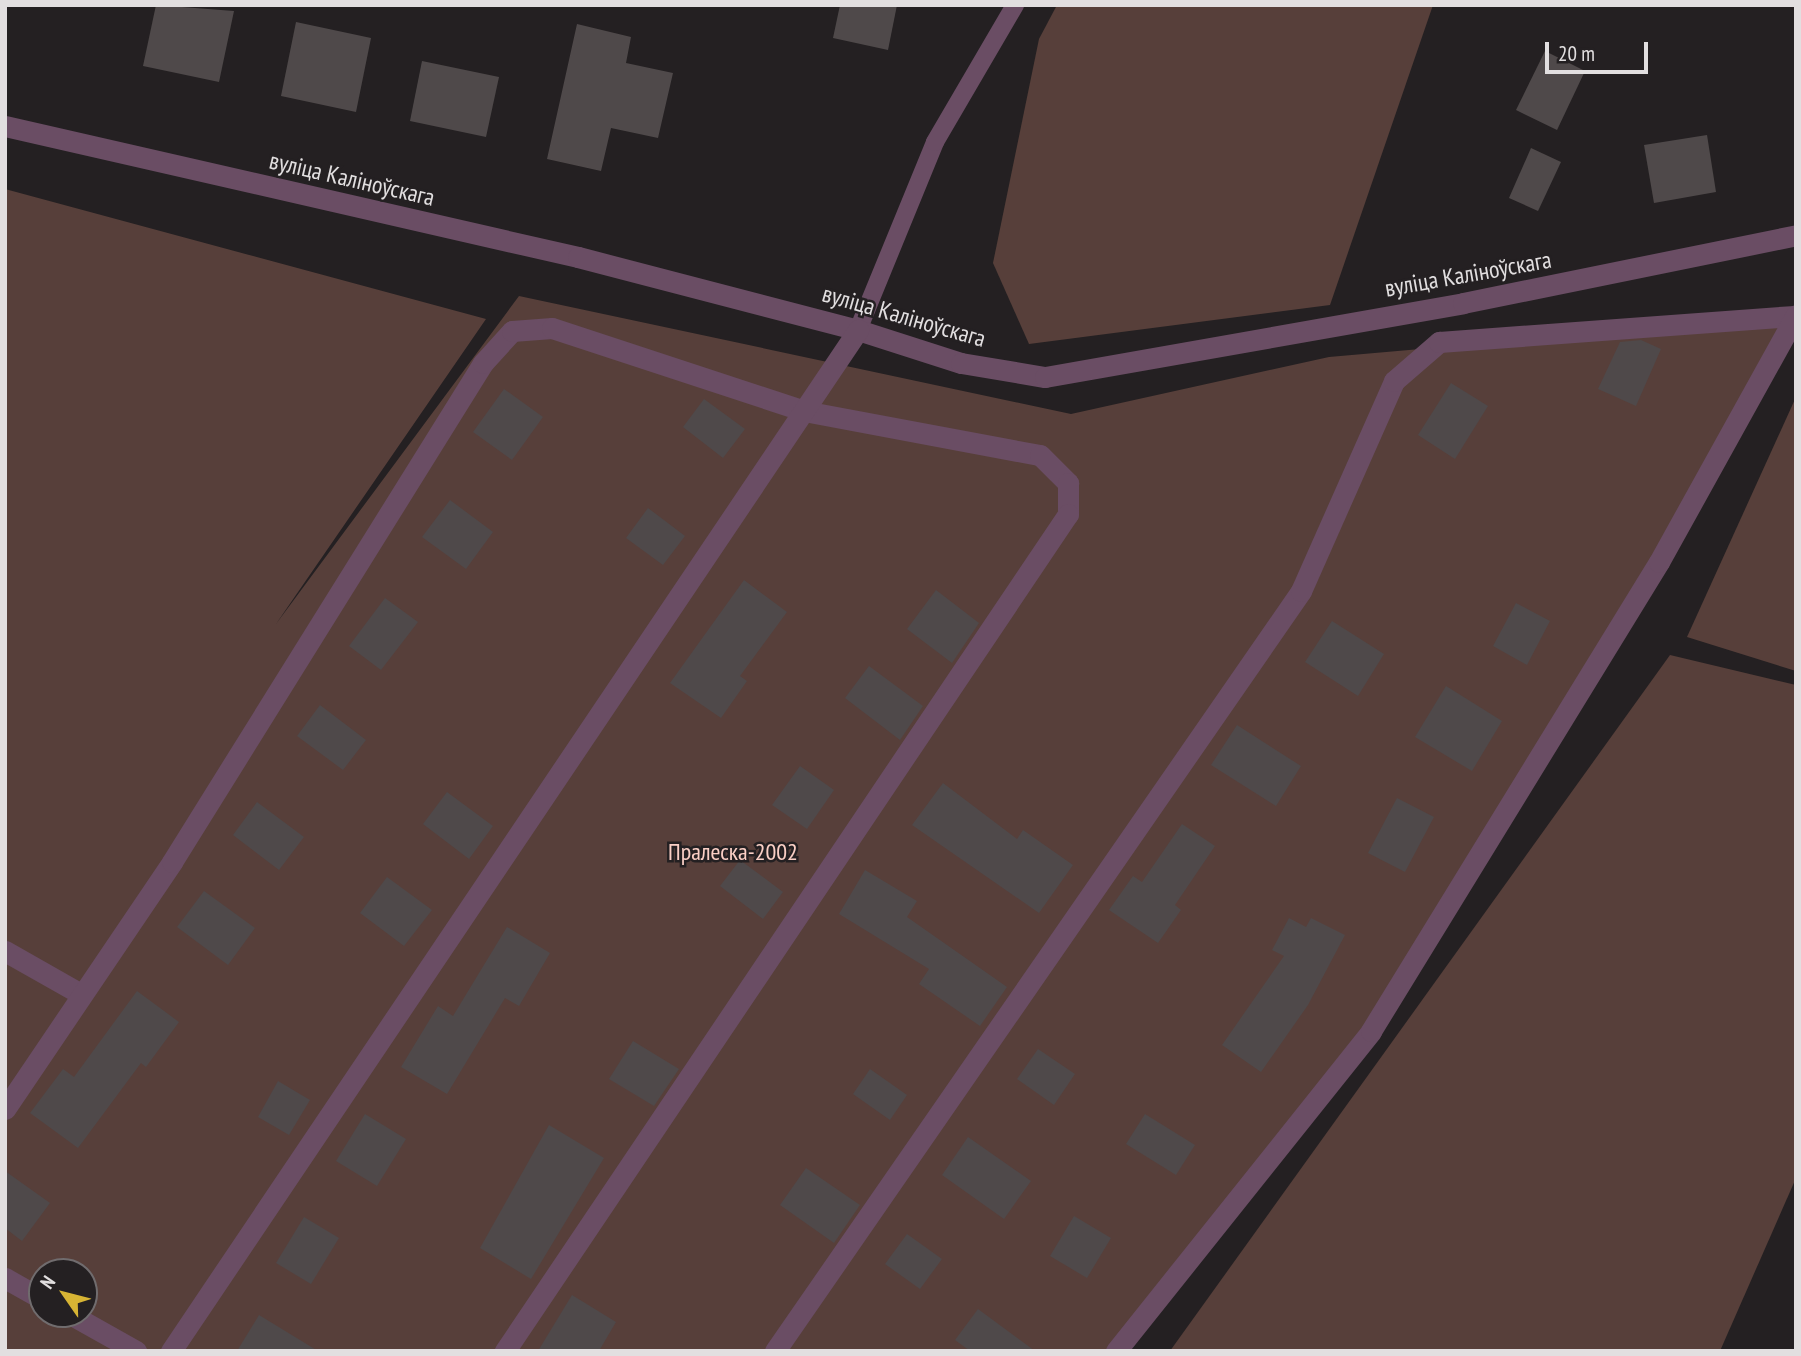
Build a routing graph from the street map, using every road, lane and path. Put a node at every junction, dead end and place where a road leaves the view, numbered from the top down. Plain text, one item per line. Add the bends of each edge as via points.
1 (1015, 5) edge
2 (5, 126) edge
3 (1796, 235) edge
4 (1795, 315) edge
5 (858, 330) junction
6 (804, 411) junction
7 (5, 951) edge
8 (79, 993) junction
9 (5, 1109) edge
10 (5, 1278) edge
11 (28, 1291) edge
12 (95, 1328) edge
13 (136, 1351) edge
14 (171, 1351) edge
15 (505, 1351) edge
16 (775, 1351) edge
17 (1116, 1351) edge

1 - 5 lane via 935,142
2 - 5 street, вуліца Каліноўскага via 578,257
3 - 5 street, вуліца Каліноўскага via 1528,290 1045,377 961,363
4 - 16 street via 1440,342 1394,382 1301,591
4 - 17 street via 1659,562 1371,1031
5 - 6 street
6 - 8 street via 552,328 512,331 483,363 172,862
6 - 14 street
6 - 15 street via 1040,455 1068,484 1068,514
7 - 8 street
8 - 9 street
10 - 11 street
12 - 13 street

